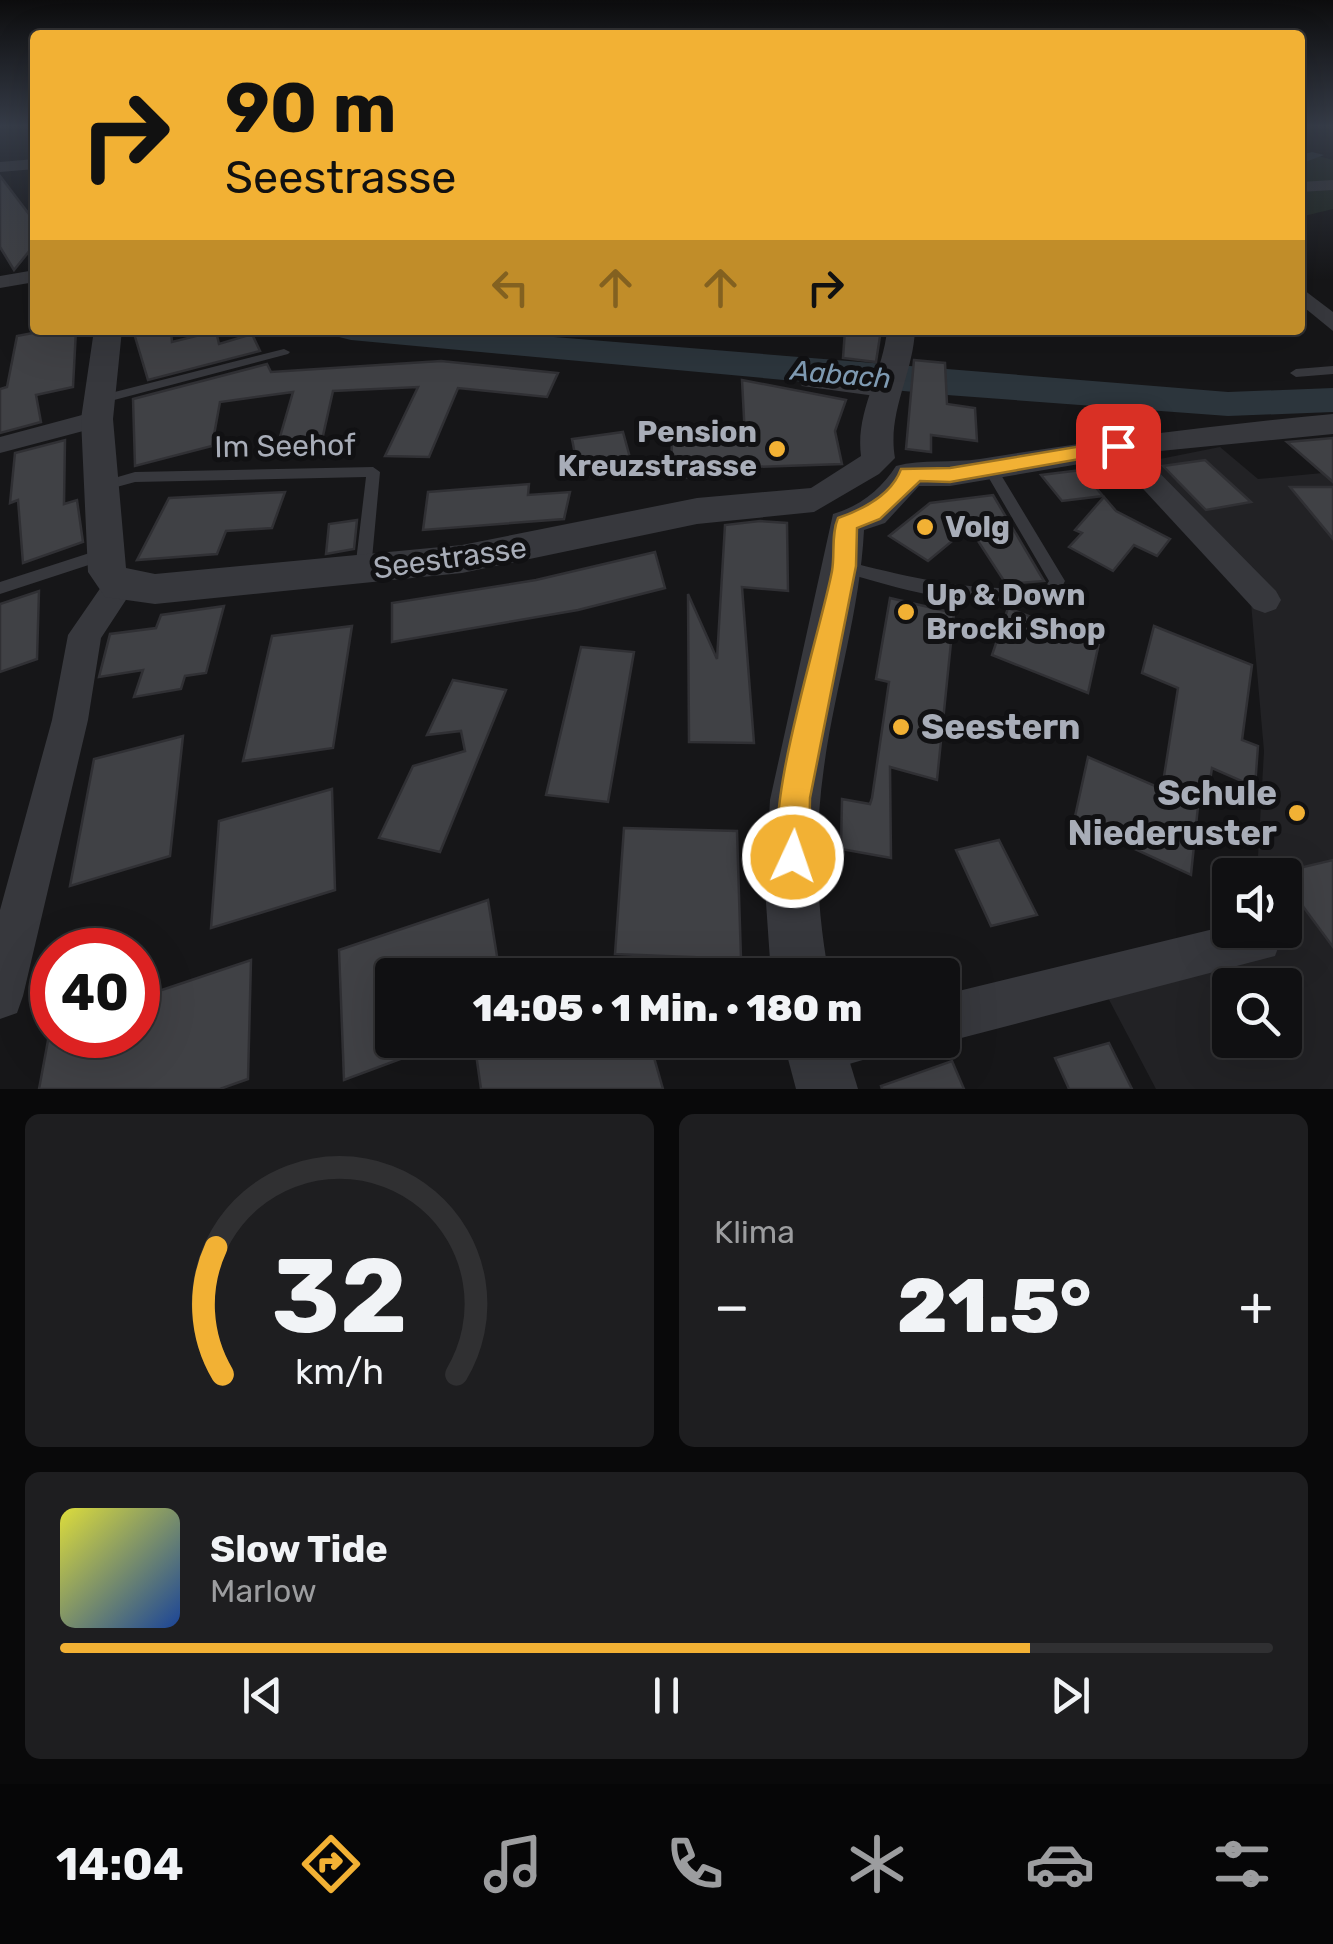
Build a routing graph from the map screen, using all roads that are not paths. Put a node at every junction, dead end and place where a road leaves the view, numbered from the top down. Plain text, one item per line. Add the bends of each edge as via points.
1 (1333, 185) edge
2 (1305, 186) edge
3 (1333, 194) edge
4 (1305, 196) edge
5 (30, 277) edge
6 (0, 282) edge
7 (1305, 298) edge
8 (1333, 324) edge
9 (107, 335) edge
10 (901, 335) edge
11 (284, 352) dead end
12 (1333, 370) edge
13 (1296, 373) dead end
14 (806, 383) dead end
15 (888, 383) junction
16 (98, 410) junction
17 (1333, 424) edge
18 (0, 445) edge
19 (1118, 446) junction
20 (990, 468) junction
21 (889, 471) junction
22 (100, 486) junction
23 (838, 520) junction
24 (112, 570) junction
25 (363, 570) junction
26 (0, 588) edge
27 (1264, 600) dead end
28 (1226, 948) edge
29 (798, 958) edge
30 (0, 996) edge
31 (960, 1014) edge

1 - 2 street
3 - 4 street
5 - 6 street
7 - 8 street
9 - 16 street
10 - 15 street
11 - 16 lane
12 - 13 lane
14 - 15 lane
15 - 21 street via 872,436
16 - 18 street
16 - 22 street
17 - 19 street
19 - 20 street
19 - 27 street
20 - 21 street via 934,476
20 - 23 lane via 1057,581 1051,592 1008,599 950,593
21 - 23 street via 872,514
22 - 24 street
22 - 25 lane, Im Seehof via 135,477 373,472
23 - 25 street, Seestrasse via 758,500 500,552
23 - 29 street via 796,798 792,898
24 - 25 street, Seestrasse via 154,589
24 - 26 lane, Seestrasse
24 - 30 street via 85,635
28 - 31 street

